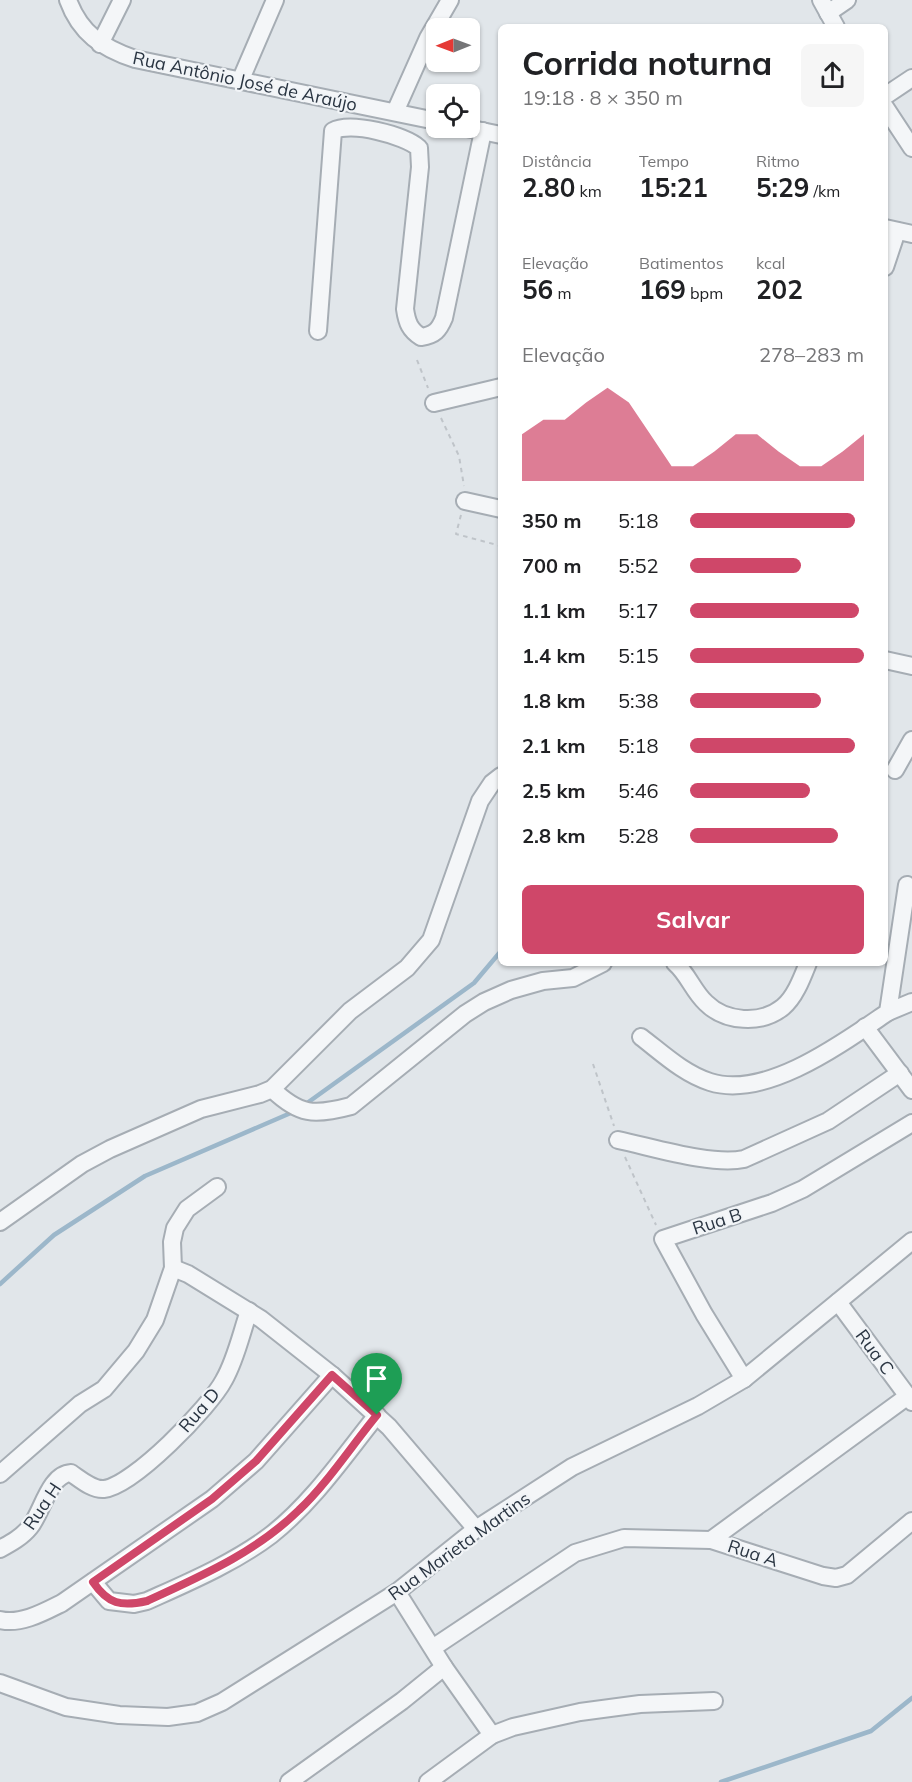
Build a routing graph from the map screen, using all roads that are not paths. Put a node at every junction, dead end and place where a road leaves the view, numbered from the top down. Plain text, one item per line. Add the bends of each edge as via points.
1 (122, 0) edge
2 (275, 0) edge
3 (450, 0) edge
4 (847, 0) edge
5 (70, 5) edge
6 (828, 13) edge
7 (100, 44) junction
8 (912, 78) edge
9 (242, 80) junction
10 (888, 94) edge
11 (395, 112) junction
12 (888, 112) edge
13 (426, 119) edge
14 (480, 130) edge
15 (498, 134) edge
16 (474, 138) edge
17 (912, 148) edge
18 (898, 231) edge
19 (888, 259) edge
20 (318, 332) dead end
21 (498, 388) edge
22 (434, 403) road end
23 (465, 501) road end
24 (498, 507) edge
25 (888, 661) edge
26 (912, 666) edge
27 (912, 740) edge
28 (912, 767) edge
29 (890, 770) edge
30 (498, 778) edge
31 (907, 885) dead end
32 (598, 966) edge
33 (677, 966) edge
34 (807, 966) edge
35 (912, 1002) edge
36 (888, 1012) junction
37 (865, 1028) junction
38 (641, 1037) dead end
39 (900, 1073) junction
40 (272, 1089) junction
41 (912, 1090) edge
42 (912, 1123) edge
43 (618, 1140) dead end
44 (217, 1187) dead end
45 (0, 1222) edge
46 (912, 1241) edge
47 (173, 1268) junction
48 (838, 1302) junction
49 (249, 1311) junction
50 (332, 1375) junction
51 (744, 1379) junction
52 (910, 1399) edge
53 (377, 1415) junction
54 (0, 1474) edge
55 (117, 1485) joint
56 (912, 1521) edge
57 (476, 1529) junction
58 (711, 1540) junction
59 (0, 1549) edge
60 (93, 1582) junction
61 (397, 1592) junction
62 (0, 1620) edge
63 (434, 1647) junction
64 (444, 1667) junction
65 (0, 1683) edge
66 (25, 1693) junction
67 (0, 1696) edge
68 (714, 1701) dead end
69 (492, 1735) junction
70 (289, 1782) edge
71 (428, 1782) edge

1 - 7 street
2 - 9 street
3 - 11 street
4 - 6 street
5 - 7 street, Rua Antônio José de Araújo via 88,34
7 - 9 street, Rua Antônio José de Araújo via 159,65
8 - 10 street
9 - 11 street, Rua Antônio José de Araújo
11 - 13 street, Rua Antônio José de Araújo
12 - 17 street
14 - 15 street
16 - 20 street via 444,318 433,335 422,337 412,331 405,309 419,148 410,141 348,126 333,131
18 - 19 street
21 - 22 street
23 - 24 street
25 - 26 street
27 - 29 street
28 - 29 street
30 - 40 street via 480,801 431,940 407,968 350,1011
31 - 36 street
32 - 40 street via 584,974 529,984 484,1002 351,1106 308,1112 288,1105
33 - 34 street via 707,1005 731,1019 748,1020 782,1008 792,997
35 - 36 street
36 - 37 street
37 - 38 street via 795,1068 756,1083 734,1085 709,1082
37 - 39 street
39 - 41 street
39 - 43 street via 828,1121 744,1160 715,1160
40 - 45 street via 201,1109 110,1149
42 - 51 street, Rua B via 803,1189 663,1239
44 - 47 street via 180,1218 172,1242
46 - 48 street, Rua Marieta Martins
47 - 49 street
47 - 54 street via 155,1320 136,1351 104,1389 80,1404
48 - 51 street, Rua Marieta Martins
48 - 52 street, Rua C
49 - 50 street
49 - 55 street, Rua D via 230,1369 214,1395 176,1436
50 - 53 street
50 - 60 street via 256,1461 212,1499
51 - 57 street, Rua Marieta Martins via 698,1406 572,1467
52 - 58 street
53 - 57 street
53 - 60 street via 300,1509 237,1558 134,1604 109,1601
55 - 59 street, Rua H via 94,1488 71,1473 66,1474 52,1487 31,1527
56 - 58 street, Rua A via 847,1575 836,1578
57 - 61 street, Rua Marieta Martins
58 - 63 street, Rua A via 624,1538 575,1553
60 - 62 street via 41,1614 14,1621
61 - 63 street
61 - 66 street, Rua Marieta Martins via 222,1702 197,1713 168,1717 119,1715 66,1707
63 - 64 street
64 - 69 street
64 - 70 street
65 - 66 street, Rua Marieta Martins
66 - 67 street
68 - 69 street via 640,1704 580,1712
69 - 71 street

